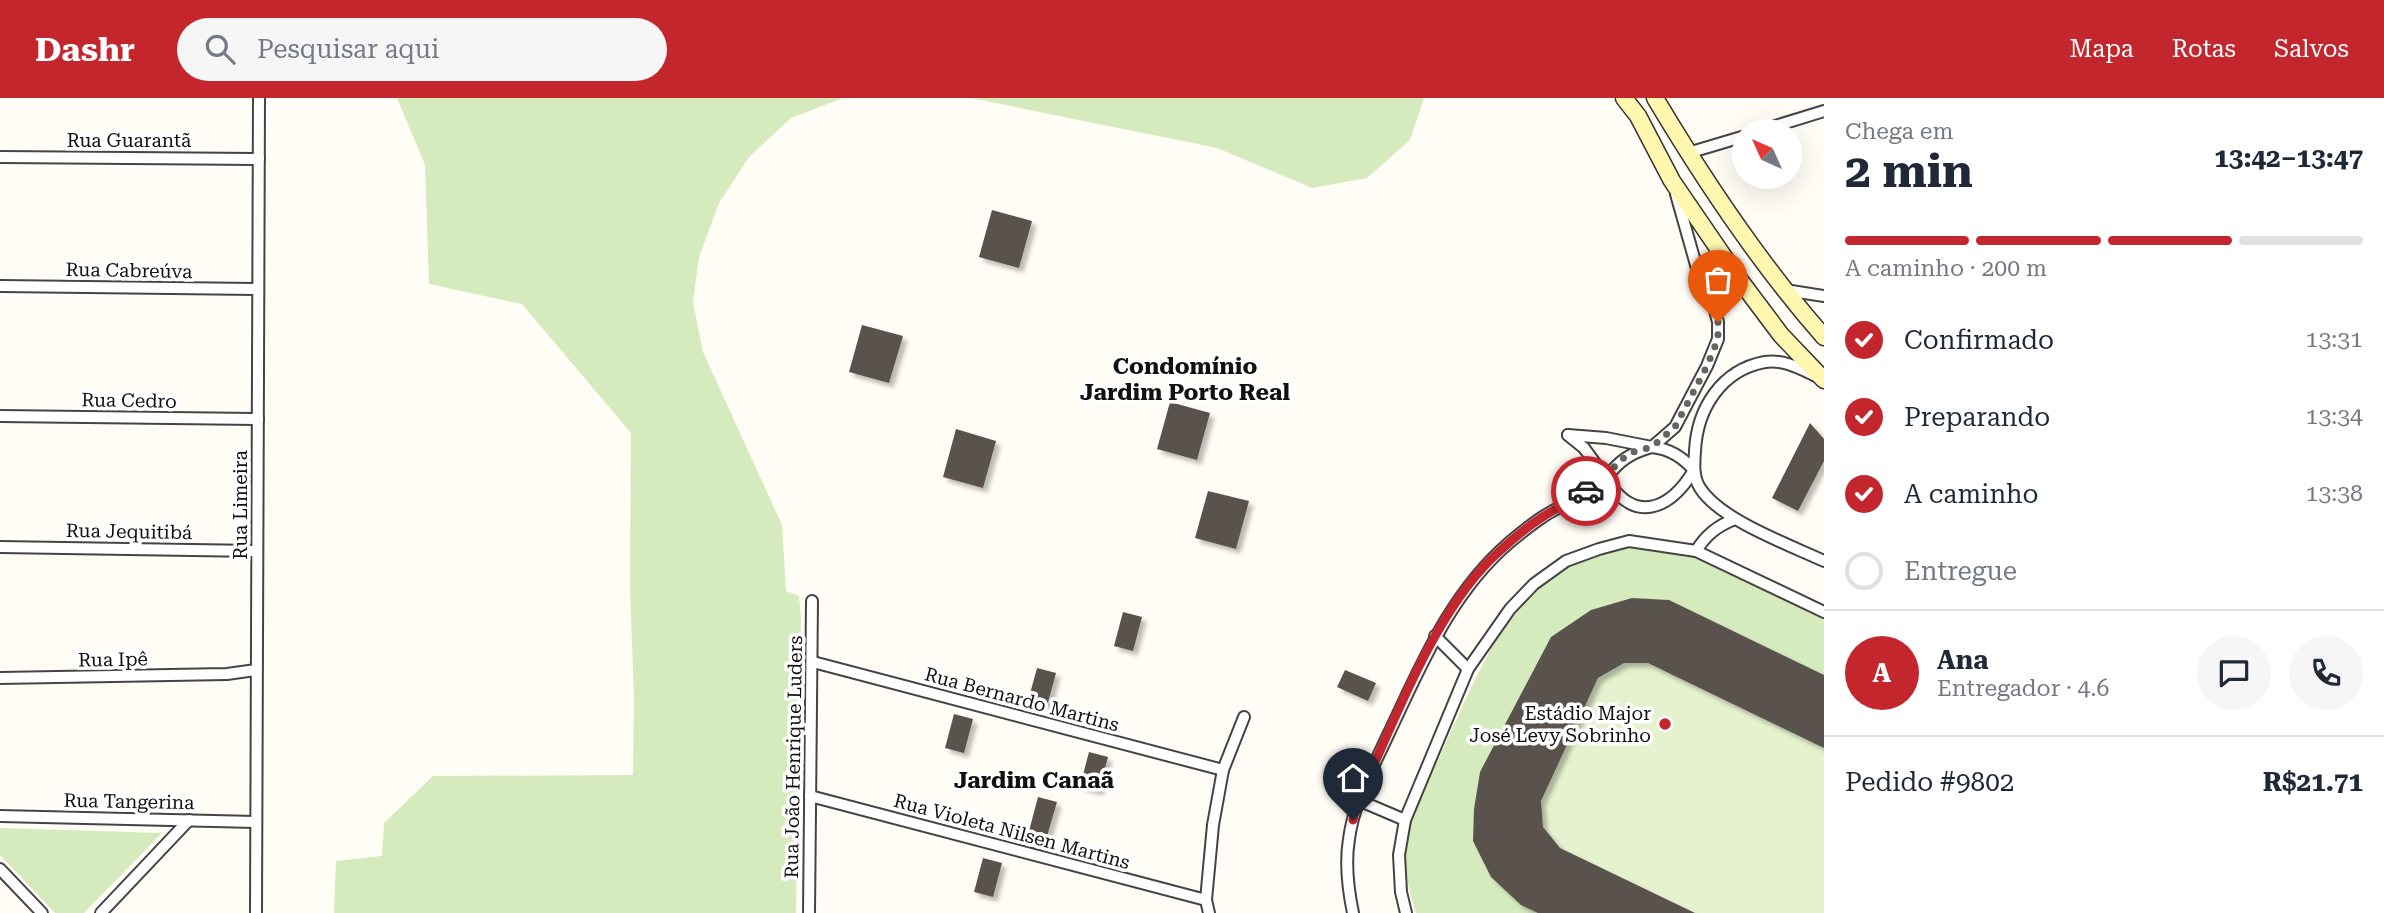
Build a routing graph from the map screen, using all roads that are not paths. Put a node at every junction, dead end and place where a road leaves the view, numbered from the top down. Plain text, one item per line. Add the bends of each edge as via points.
1 (259, 98) edge
2 (1624, 98) edge
3 (1655, 98) edge
4 (1824, 111) edge
5 (1798, 119) edge
6 (1732, 140) edge
7 (1688, 153) junction
8 (0, 157) edge
9 (258, 159) junction
10 (1672, 181) junction
11 (0, 286) edge
12 (258, 289) junction
13 (1782, 289) junction
14 (1824, 296) edge
15 (1824, 337) edge
16 (1823, 379) edge
17 (0, 416) edge
18 (258, 419) junction
19 (1652, 447) junction
20 (1694, 470) junction
21 (1606, 478) junction
22 (1613, 491) junction
23 (1573, 502) junction
24 (1735, 519) junction
25 (0, 547) edge
26 (257, 551) junction
27 (1696, 551) junction
28 (1824, 561) edge
29 (811, 601) dead end
30 (1824, 612) edge
31 (1435, 636) junction
32 (813, 662) junction
33 (1468, 669) junction
34 (256, 670) junction
35 (226, 674) junction
36 (0, 678) edge
37 (255, 684) junction
38 (1244, 717) dead end
39 (1223, 770) junction
40 (810, 796) junction
41 (1358, 800) junction
42 (0, 816) edge
43 (189, 820) junction
44 (1405, 820) junction
45 (256, 822) junction
46 (0, 869) edge
47 (1206, 900) junction
48 (42, 913) edge
49 (101, 913) edge
50 (256, 913) edge
51 (809, 913) edge
52 (1209, 913) edge
53 (1353, 913) edge
54 (1406, 913) edge

1 - 9 street, Rua Limeira
2 - 10 main road
3 - 7 main road
4 - 5 street
6 - 7 street
7 - 13 main road
8 - 9 street, Rua Guarantã
9 - 12 street, Rua Limeira
10 - 16 main road via 1781,335
10 - 19 street via 1698,272 1713,304 1718,339 1675,427
11 - 12 street, Rua Cabreúva
12 - 18 street, Rua Limeira
13 - 14 street
13 - 15 main road
16 - 20 street via 1788,363 1768,361 1744,368 1721,384 1704,409 1696,433
17 - 18 street, Rua Cedro
18 - 26 street, Rua Limeira
19 - 20 street via 1684,458
19 - 21 street via 1618,462
19 - 21 street via 1568,435
20 - 22 street via 1671,499 1655,507 1639,507
20 - 24 street via 1698,486 1710,501
21 - 22 street
21 - 23 street
22 - 23 street
23 - 31 street via 1532,525 1490,560
24 - 27 street via 1718,526
24 - 28 street
25 - 26 street, Rua Jequitibá
26 - 34 street, Rua Limeira
27 - 30 street
27 - 33 street via 1629,541 1566,561 1510,609
29 - 32 street, Rua João Henrique Luders
31 - 33 street
31 - 41 street
32 - 39 street, Rua Bernardo Martins
32 - 40 street, Rua João Henrique Luders
33 - 44 street
34 - 35 street, Rua Ipê
34 - 37 street, Rua Limeira
35 - 36 street, Rua Ipê
35 - 37 street, Rua Ipê
37 - 45 street, Rua Limeira
38 - 39 street
39 - 47 street
40 - 47 street, Rua Violeta Nilsen Martins
40 - 51 street, Rua João Henrique Luders
41 - 44 street
41 - 53 street via 1349,839 1348,891
42 - 43 street, Rua Tangerina
43 - 45 street, Rua Tangerina
43 - 49 street
44 - 54 street via 1399,855
45 - 50 street, Rua Limeira
46 - 48 street
47 - 52 street

